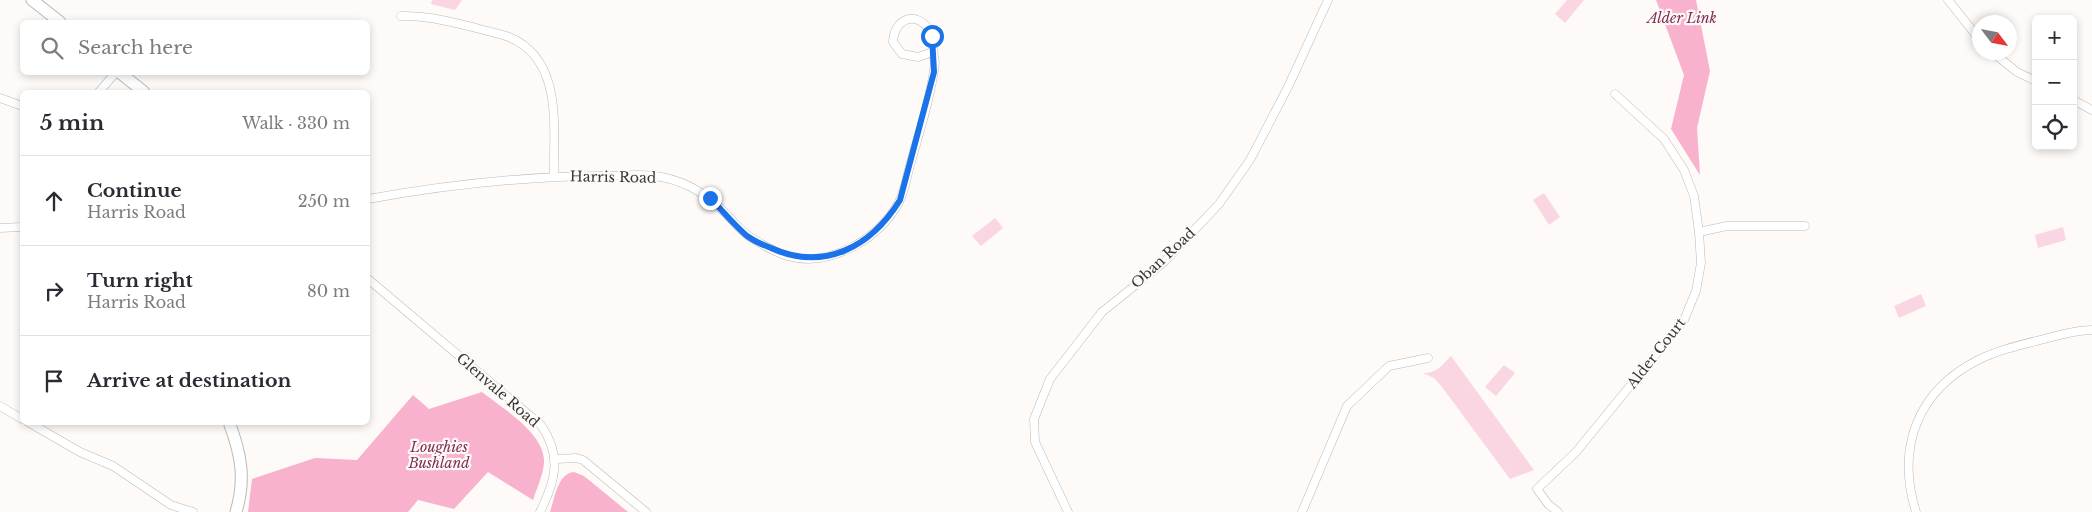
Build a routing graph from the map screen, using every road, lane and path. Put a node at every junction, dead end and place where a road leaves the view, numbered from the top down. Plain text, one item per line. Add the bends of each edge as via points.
1 (32, 0) edge
2 (1328, 0) edge
3 (1948, 0) edge
4 (401, 16) dead end
5 (57, 20) edge
6 (1972, 30) edge
7 (932, 52) junction
8 (2002, 60) edge
9 (115, 75) edge
10 (122, 75) edge
11 (2032, 79) edge
12 (101, 90) edge
13 (141, 90) edge
14 (1615, 94) dead end
15 (0, 98) edge
16 (2077, 102) edge
17 (20, 105) edge
18 (2092, 110) edge
19 (554, 176) junction
20 (370, 199) edge
21 (1805, 226) dead end
22 (20, 227) edge
23 (0, 228) edge
24 (1699, 232) junction
25 (370, 281) edge
26 (2092, 330) edge
27 (1428, 358) dead end
28 (0, 406) edge
29 (20, 418) edge
30 (33, 425) edge
31 (230, 425) edge
32 (556, 459) junction
33 (193, 512) edge
34 (236, 512) edge
35 (540, 512) edge
36 (646, 512) edge
37 (1068, 512) edge
38 (1302, 512) edge
39 (1558, 512) edge
40 (1916, 512) edge

1 - 5 street
2 - 37 street, Oban Road via 1250,160 1220,204 1163,263 1102,312 1050,379 1034,419 1035,442
3 - 6 street
4 - 19 street via 422,15 490,31 527,49 546,74 551,89
7 - 7 street, Harris Road via 918,57 902,54 893,42 895,29 902,21 923,22 932,36
7 - 19 street, Harris Road via 934,72 900,200 870,236 845,250 815,258 788,256 748,236 710,198 685,183 660,176
8 - 11 street
9 - 12 street
10 - 13 street
14 - 24 street, Alder Court via 1664,139 1679,160 1694,196
15 - 17 street
16 - 18 street
19 - 20 street, Harris Road via 460,184
21 - 24 street via 1727,226
22 - 23 street
24 - 39 street, Alder Court via 1701,263 1698,282 1684,320 1576,452 1537,489
25 - 32 street, Glenvale Road via 541,426 551,440
26 - 40 street via 1997,352 1962,369 1939,388 1920,418 1910,448 1908,480
27 - 38 street via 1389,366 1347,406
28 - 29 street
30 - 33 street via 80,452 113,466 171,505
31 - 34 street via 241,460 242,485
32 - 35 street
32 - 36 street via 582,460

